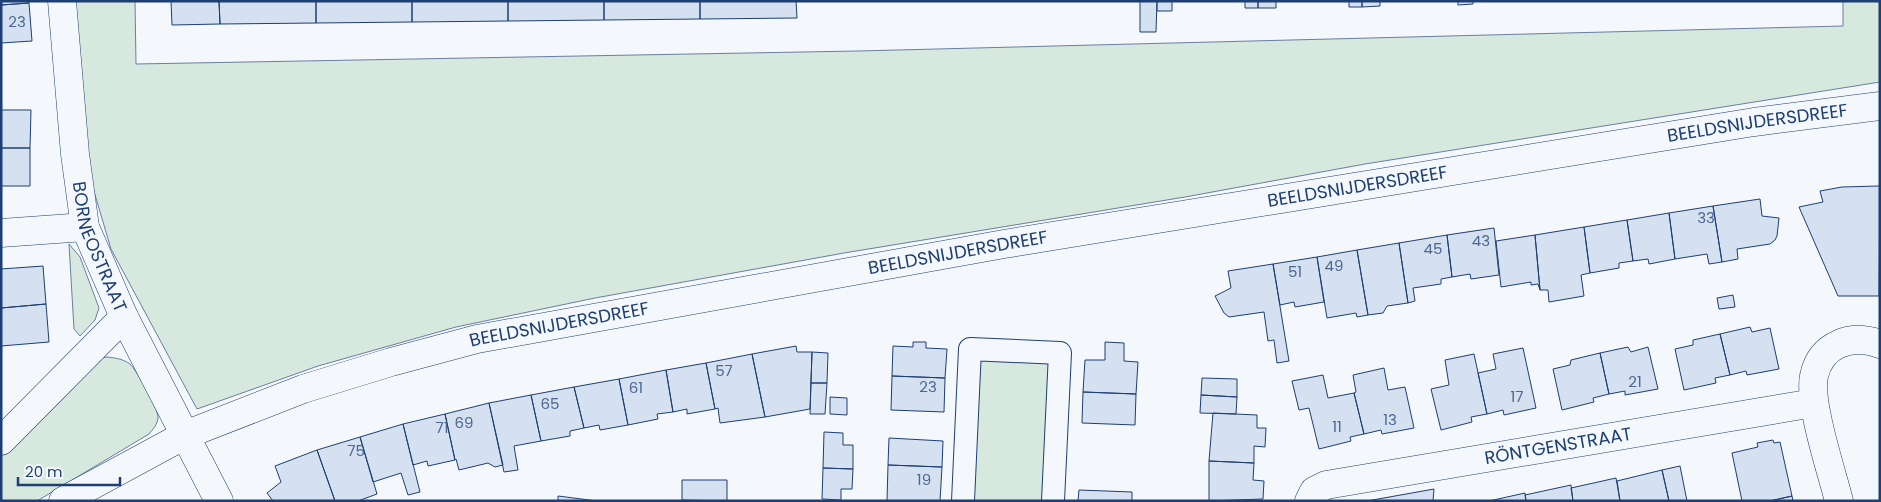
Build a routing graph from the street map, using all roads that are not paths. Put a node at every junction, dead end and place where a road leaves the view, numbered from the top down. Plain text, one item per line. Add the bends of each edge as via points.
1 (62, 1) edge
2 (1880, 106) edge
3 (84, 227) junction
4 (1, 233) edge
5 (124, 317) junction
6 (1880, 344) edge
7 (1814, 403) junction
8 (185, 435) junction
9 (1, 441) edge
10 (64, 501) edge
11 (219, 501) edge
12 (963, 501) edge
13 (1053, 501) edge
14 (1309, 501) edge
15 (1839, 501) edge

1 - 3 street, BORNEOSTRAAT
2 - 8 street, BEELDSNIJDERSDREEF via 1754,122 1014,242 477,339 303,389
3 - 4 street
3 - 5 street, BORNEOSTRAAT
5 - 8 street
5 - 9 street, BORNEOSTRAAT
6 - 7 street via 1847,340 1824,354 1813,378
7 - 14 street, RÖNTGENSTRAAT via 1326,485 1314,491
7 - 15 street
8 - 10 street, BEELDSNIJDERSDREEF
8 - 11 street
12 - 13 street via 970,349 1060,353

